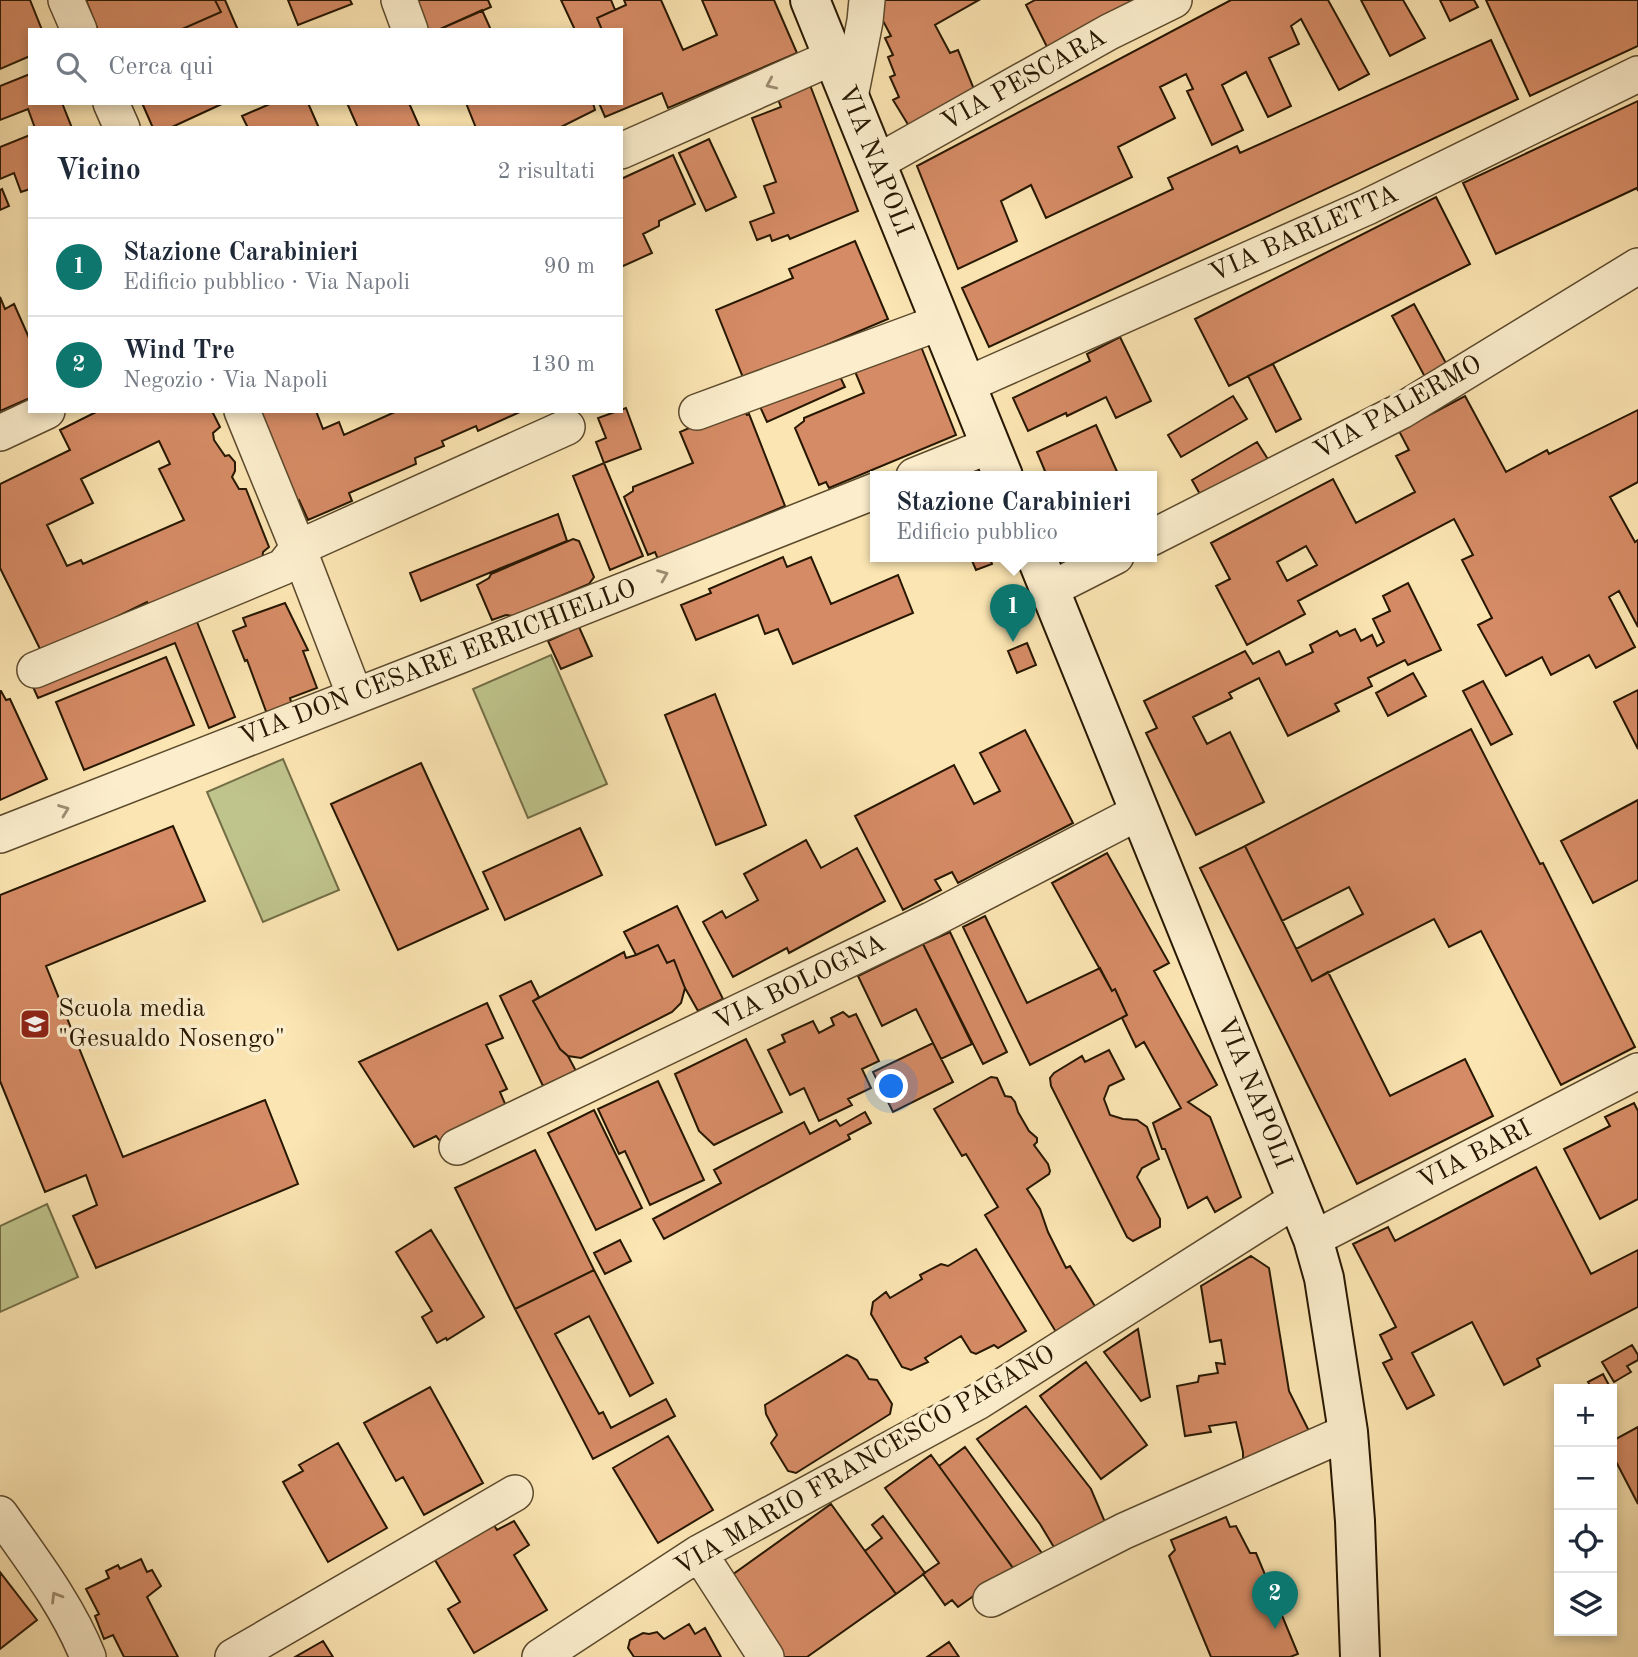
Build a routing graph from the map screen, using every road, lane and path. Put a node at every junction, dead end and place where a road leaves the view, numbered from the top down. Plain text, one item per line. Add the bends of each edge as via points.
1 (66, 0) edge
2 (399, 0) edge
3 (810, 0) edge
4 (867, 0) edge
5 (1174, 0) edge
6 (78, 28) edge
7 (409, 28) edge
8 (833, 57) junction
9 (1638, 74) edge
10 (850, 97) junction
11 (112, 105) edge
12 (120, 126) edge
13 (623, 150) edge
14 (876, 163) junction
15 (1638, 266) edge
16 (941, 321) junction
17 (966, 385) junction
18 (697, 412) dead end
19 (43, 413) edge
20 (243, 413) edge
21 (567, 427) dead end
22 (0, 433) edge
23 (997, 461) edge
24 (942, 471) edge
25 (870, 493) edge
26 (1157, 535) edge
27 (298, 548) junction
28 (1090, 562) edge
29 (1043, 573) edge
30 (35, 670) dead end
31 (355, 696) junction
32 (1139, 813) junction
33 (0, 835) edge
34 (1638, 1071) edge
35 (457, 1147) dead end
36 (1297, 1199) junction
37 (1313, 1239) junction
38 (1348, 1432) junction
39 (515, 1493) dead end
40 (0, 1514) edge
41 (699, 1553) junction
42 (991, 1599) dead end
43 (75, 1651) edge
44 (233, 1657) edge
45 (540, 1657) edge
46 (765, 1657) edge
47 (1360, 1657) edge

1 - 6 street
2 - 7 street
3 - 8 main road, VIA NAPOLI
4 - 10 street
5 - 14 street, VIA PESCARA
8 - 10 main road, VIA NAPOLI
8 -> 13 street
9 - 17 street, VIA BARLETTA via 1367,207
10 - 14 main road, VIA NAPOLI
11 - 12 street
14 - 16 main road, VIA NAPOLI
15 - 26 street, VIA PALERMO via 1401,411
16 - 17 main road, VIA NAPOLI
16 - 18 street
17 - 23 main road, VIA NAPOLI
19 - 22 street
20 - 27 street
21 - 27 street
23 - 24 street
31 -> 25 street, VIA DON CESARE ERRICHIELLO
27 - 30 street via 283,568
27 - 31 street
28 - 29 street
29 - 32 main road, VIA NAPOLI
33 -> 31 street, VIA DON CESARE ERRICHIELLO
32 - 35 street, VIA BOLOGNA via 930,920
32 - 36 main road, VIA NAPOLI
34 - 37 street, VIA BARI
36 - 37 main road, VIA NAPOLI
36 - 41 street, VIA MARIO FRANCESCO PAGANO via 979,1401
37 - 38 main road, VIA NAPOLI via 1324,1278
38 - 42 street via 1124,1531
38 - 47 main road, VIA NAPOLI
39 - 44 street
43 -> 40 street via 41,1572
41 - 45 street, VIA MARIO FRANCESCO PAGANO
41 - 46 street

